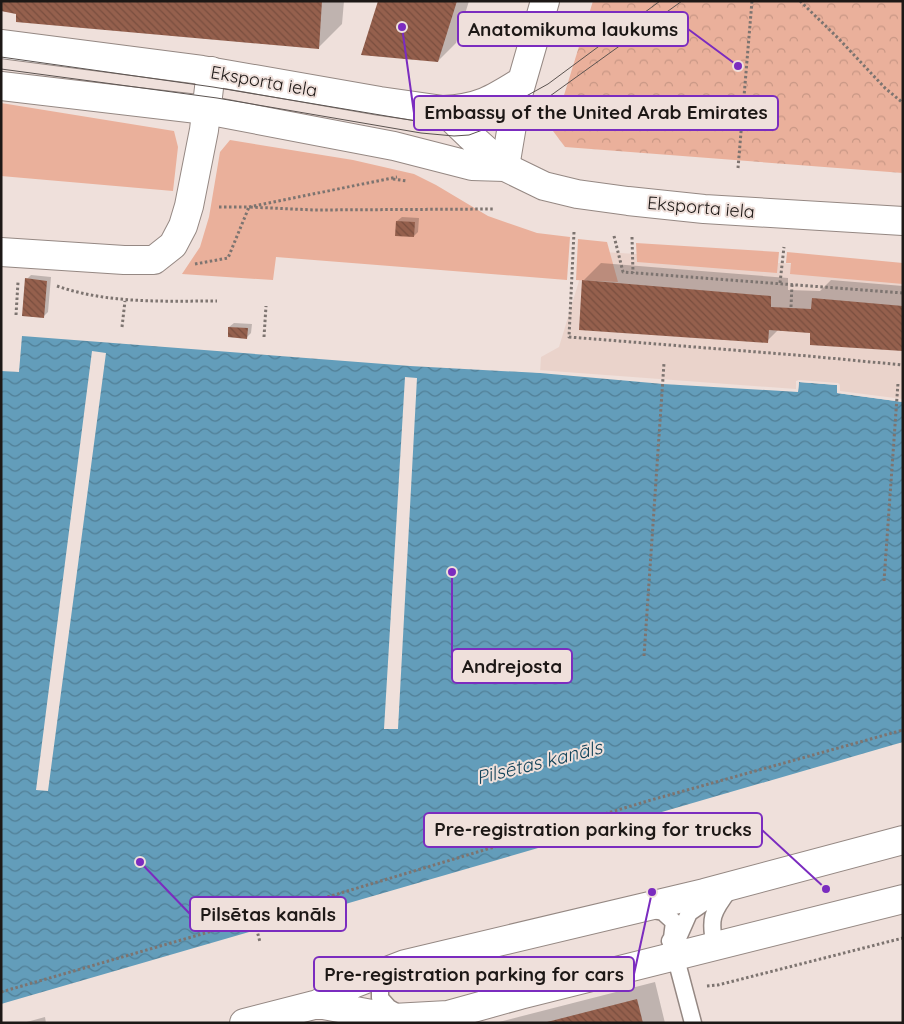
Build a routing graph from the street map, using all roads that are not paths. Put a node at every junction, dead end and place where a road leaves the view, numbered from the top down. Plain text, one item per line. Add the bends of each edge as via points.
1 (545, 1) edge
2 (1, 44) edge
3 (211, 71) junction
4 (522, 81) junction
5 (1, 86) edge
6 (206, 110) junction
7 (443, 110) junction
8 (505, 167) junction
9 (903, 221) edge
10 (1, 252) edge
11 (903, 840) edge
12 (731, 886) junction
13 (903, 899) edge
14 (642, 908) junction
15 (712, 918) junction
16 (743, 939) junction
17 (715, 946) junction
18 (676, 956) junction
19 (646, 963) junction
20 (392, 968) junction
21 (318, 1004) junction
22 (405, 1018) junction
23 (244, 1023) edge
24 (693, 1023) edge

1 - 4 street
2 - 3 street, Eksporta iela
3 - 6 street
3 - 7 street, Eksporta iela
4 - 7 street via 490,101
4 - 8 street via 512,118
5 - 6 street, Eksporta iela
6 - 8 street, Eksporta iela via 394,146 472,166
6 - 10 street via 183,226 173,245 154,260
7 - 8 street, Eksporta iela
8 - 9 street, Eksporta iela via 544,186 628,201
11 - 12 street
12 - 14 street
12 - 15 lane
12 - 18 lane via 689,913 678,938
13 - 16 street
14 - 19 lane via 663,912 674,922 672,938 663,951
14 - 20 street
15 - 16 lane via 718,930 727,937
15 - 17 lane
16 - 17 street
17 - 18 street
18 - 19 street
18 - 24 lane
19 - 22 street via 448,1015
20 - 21 street via 353,984
20 - 22 lane via 380,982 380,998
21 - 22 street
21 - 23 street

